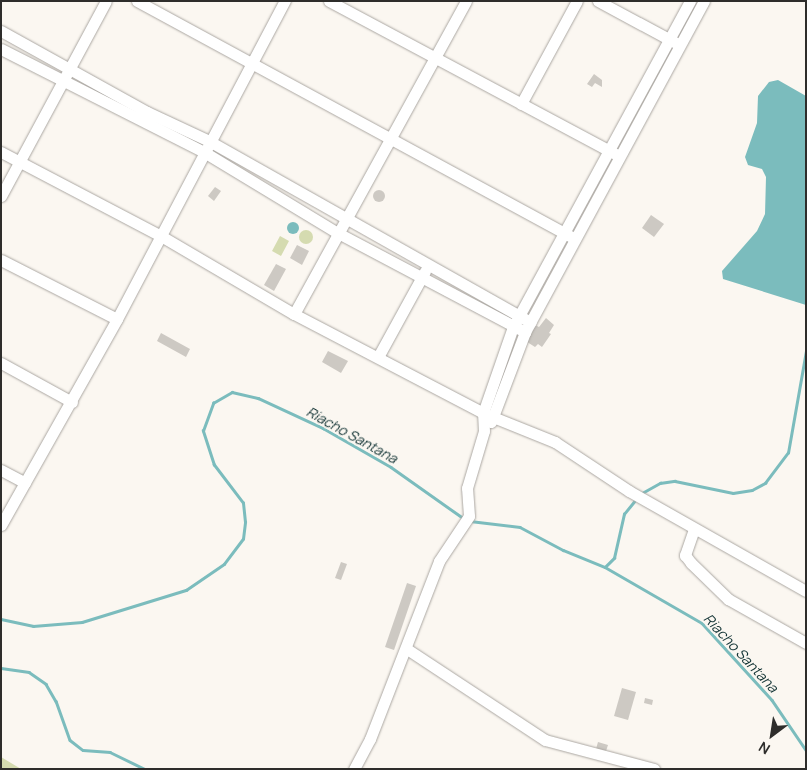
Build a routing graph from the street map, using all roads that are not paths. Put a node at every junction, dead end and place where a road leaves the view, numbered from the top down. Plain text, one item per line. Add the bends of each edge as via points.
1 (106, 1) edge
2 (137, 1) edge
3 (285, 1) edge
4 (328, 1) edge
5 (466, 1) edge
6 (578, 1) edge
7 (598, 1) edge
8 (690, 1) edge
9 (704, 1) edge
10 (1, 32) edge
11 (675, 43) junction
12 (1, 49) edge
13 (436, 57) junction
14 (252, 63) junction
15 (71, 69) junction
16 (64, 83) junction
17 (521, 104) junction
18 (390, 139) junction
19 (206, 146) junction
20 (1, 152) edge
21 (615, 153) junction
22 (20, 162) junction
23 (1, 196) edge
24 (346, 219) junction
25 (338, 232) junction
26 (564, 233) junction
27 (161, 236) junction
28 (575, 239) junction
29 (1, 260) edge
30 (428, 266) junction
31 (422, 277) junction
32 (294, 314) junction
33 (117, 319) junction
34 (516, 322) junction
35 (527, 327) junction
36 (378, 357) junction
37 (1, 363) edge
38 (72, 402) junction
39 (489, 415) junction
40 (1, 470) edge
41 (25, 483) junction
42 (1, 525) edge
43 (694, 529) junction
44 (806, 591) edge
45 (806, 643) edge
46 (406, 649) junction
47 (354, 769) edge
48 (654, 769) edge

1 - 15 street
2 - 14 street
3 - 14 street
4 - 13 street
5 - 13 street
6 - 17 street
7 - 11 street
8 - 11 street
9 - 11 street
10 - 15 street
11 - 21 street
12 - 16 street
13 - 17 street
13 - 18 street
14 - 18 street
14 - 19 street
15 - 16 street
15 - 19 street
16 - 19 street
16 - 22 street
17 - 21 street
18 - 24 street
18 - 26 street
19 - 24 street
19 - 25 street
19 - 27 street
20 - 22 street
21 - 26 street
21 - 28 street
22 - 23 street
22 - 27 street
24 - 25 street
24 - 30 street
25 - 31 street
25 - 32 street
26 - 28 street
26 - 34 street
27 - 32 street
27 - 33 street
28 - 35 street
29 - 33 street
30 - 31 street
30 - 34 street
31 - 34 street
31 - 36 street
32 - 36 street
33 - 38 street
34 - 35 street
34 - 39 street
35 - 39 street
36 - 39 street
37 - 38 street
38 - 41 street
39 - 43 street via 555,442
39 - 46 street via 467,488 469,516 439,562
40 - 41 street
41 - 42 street
43 - 44 street
43 - 45 street via 685,555 691,562 728,599
46 - 47 street via 370,739
46 - 48 street via 545,740

